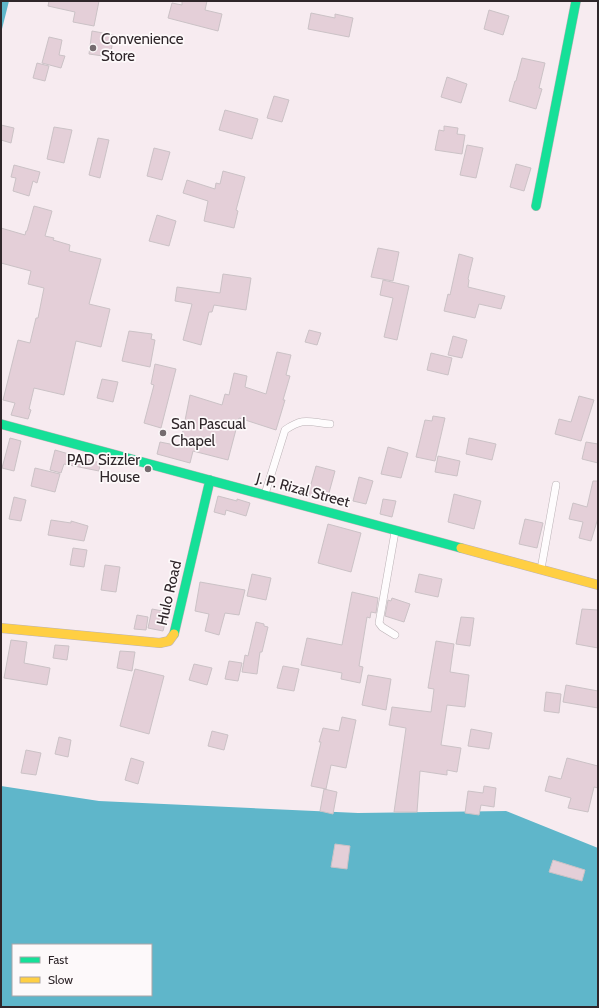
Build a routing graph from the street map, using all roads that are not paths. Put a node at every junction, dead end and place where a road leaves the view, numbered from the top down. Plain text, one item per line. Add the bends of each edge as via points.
1 (576, 1) edge
2 (536, 206) dead end
3 (1, 424) edge
4 (330, 424) dead end
5 (210, 480) junction
6 (556, 485) dead end
7 (265, 494) junction
8 (395, 530) junction
9 (541, 570) junction
10 (598, 585) edge
11 (1, 628) edge
12 (396, 635) dead end

1 - 2 main road
3 - 5 main road, J. P. Rizal Street
4 - 7 lane via 302,421 285,430
5 - 7 main road, J. P. Rizal Street
5 - 11 main road, Hulo Road via 174,634 169,641 160,643
6 - 9 lane
7 - 8 main road, J. P. Rizal Street
8 - 9 main road, J. P. Rizal Street
8 - 12 lane via 379,623
9 - 10 main road, J. P. Rizal Street

